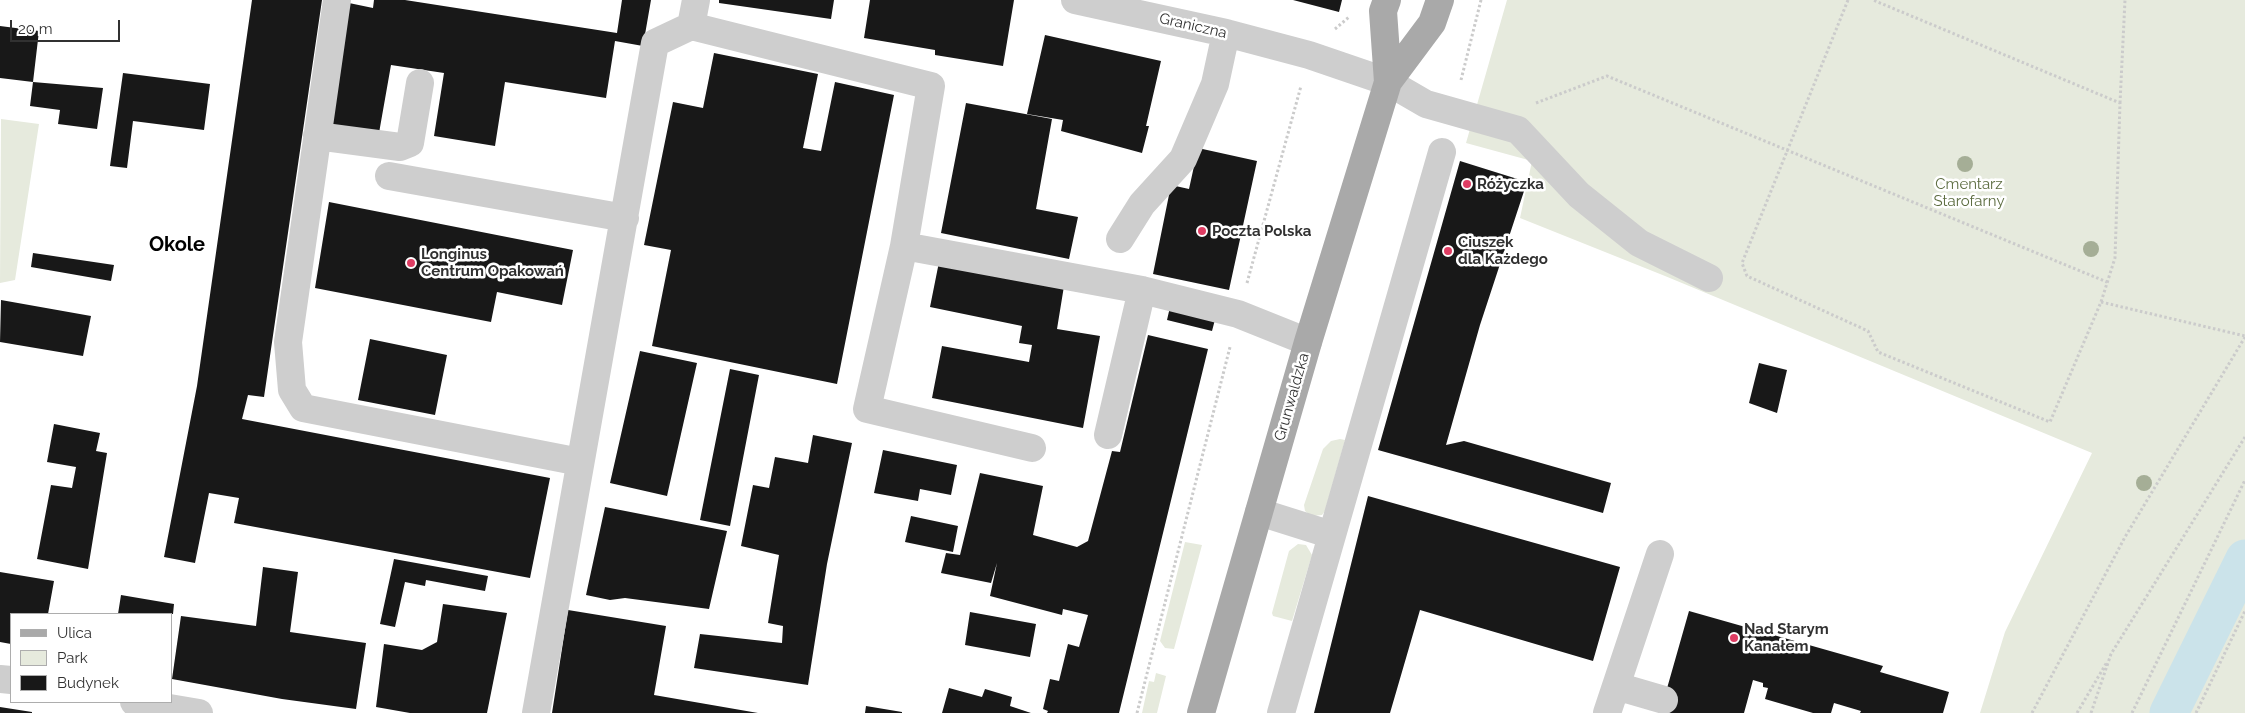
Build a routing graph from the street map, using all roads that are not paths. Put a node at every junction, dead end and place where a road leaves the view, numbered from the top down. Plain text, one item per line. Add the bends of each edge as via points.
1 (337, 0) edge
2 (1075, 0) edge
3 (1387, 0) edge
4 (1440, 0) edge
5 (693, 13) edge
6 (1226, 33) junction
7 (1388, 82) junction
8 (420, 83) dead end
9 (318, 136) junction
10 (1442, 152) dead end
11 (389, 176) dead end
12 (624, 218) junction
13 (1120, 239) dead end
14 (904, 246) junction
15 (1709, 278) dead end
16 (1142, 290) junction
17 (1308, 342) junction
18 (1108, 435) dead end
19 (1032, 448) dead end
20 (580, 462) junction
21 (1259, 512) junction
22 (1332, 535) junction
23 (1660, 554) dead end
24 (1616, 686) junction
25 (1664, 700) dead end
26 (140, 703) edge
27 (199, 713) edge
28 (536, 713) edge
29 (1201, 713) edge
30 (1281, 713) edge
31 (1607, 713) edge

1 - 9 street
2 - 6 street, Graniczna
3 - 7 main road, Grunwaldzka via 1383,11
4 - 7 main road, Grunwaldzka via 1432,22
5 - 12 street via 656,43
5 - 14 street via 931,86
6 - 7 street, Graniczna via 1309,55
6 - 13 street via 1215,84 1183,160 1142,204
7 - 15 street, Graniczna via 1426,104 1518,130 1579,195 1639,243
7 - 17 main road, Grunwaldzka
8 - 9 street via 410,143 400,147
9 - 20 street via 288,342 292,390 303,408
10 - 22 street
11 - 12 street
12 - 20 street
14 - 16 street
14 - 19 street via 867,408
16 - 17 street via 1238,314
16 - 18 street
17 - 21 main road, Grunwaldzka
20 - 28 street
21 - 22 street
21 - 29 main road, Grunwaldzka
22 - 30 street
23 - 24 street
24 - 25 street
24 - 31 street
26 - 27 street

